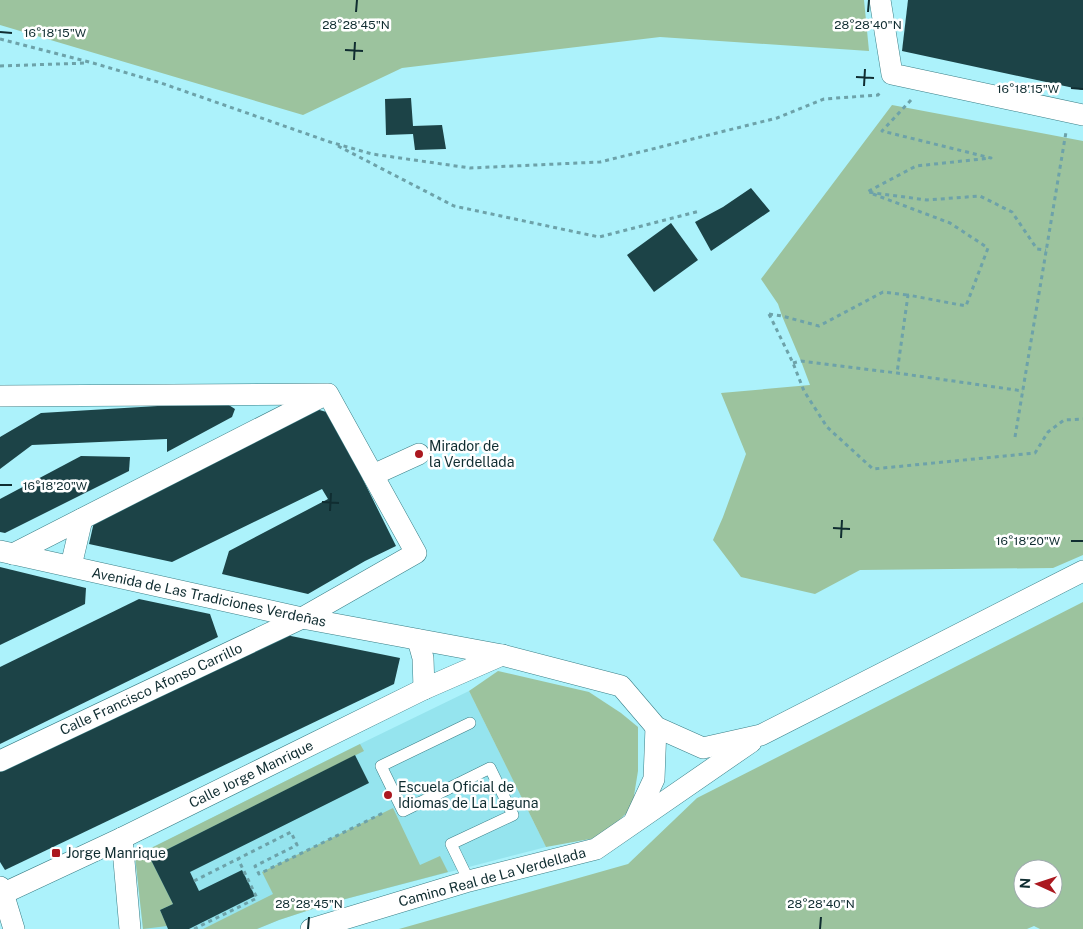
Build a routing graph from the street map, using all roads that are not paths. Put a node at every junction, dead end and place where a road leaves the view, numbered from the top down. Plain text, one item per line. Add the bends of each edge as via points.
1 (880, 0) edge
2 (1076, 114) edge
3 (328, 394) junction
4 (8, 396) edge
5 (0, 412) edge
6 (419, 454) dead end
7 (373, 475) junction
8 (82, 519) junction
9 (7, 552) edge
10 (71, 566) junction
11 (1083, 571) edge
12 (302, 618) junction
13 (418, 640) junction
14 (502, 655) junction
15 (424, 688) junction
16 (470, 723) dead end
17 (656, 727) junction
18 (761, 735) junction
19 (0, 761) edge
20 (634, 824) junction
21 (122, 838) junction
22 (469, 880) junction
23 (1, 892) edge
24 (14, 929) edge
25 (130, 929) edge
26 (311, 929) edge

1 - 2 street via 892,74
3 - 4 street
3 - 7 street
3 - 8 street
4 - 5 street
6 - 7 street
7 - 12 street, Calle Francisco Afonso Carrillo via 416,553
8 - 9 street
8 - 10 street
9 - 10 street, Avenida de Las Tradiciones Verdeñas
10 - 12 street, Avenida de Las Tradiciones Verdeñas
11 - 18 street
12 - 13 street, Avenida de Las Tradiciones Verdeñas
12 - 19 street, Calle Francisco Afonso Carrillo
13 - 14 street, Avenida de Las Tradiciones Verdeñas
13 - 15 street via 423,658
14 - 15 street, Calle Jorge Manrique
14 - 17 street, Avenida de Las Tradiciones Verdeñas via 621,686
15 - 21 street, Calle Jorge Manrique
16 - 22 lane via 381,766 403,811 490,768 513,815 451,844
17 - 18 street via 703,748
17 - 20 street via 654,778
18 - 20 street, Camino Real de La Verdellada
20 - 22 street, Camino Real de La Verdellada via 596,849
21 - 23 street, Calle Jorge Manrique
21 - 25 street
22 - 26 street, Camino Real de La Verdellada
23 - 24 street

